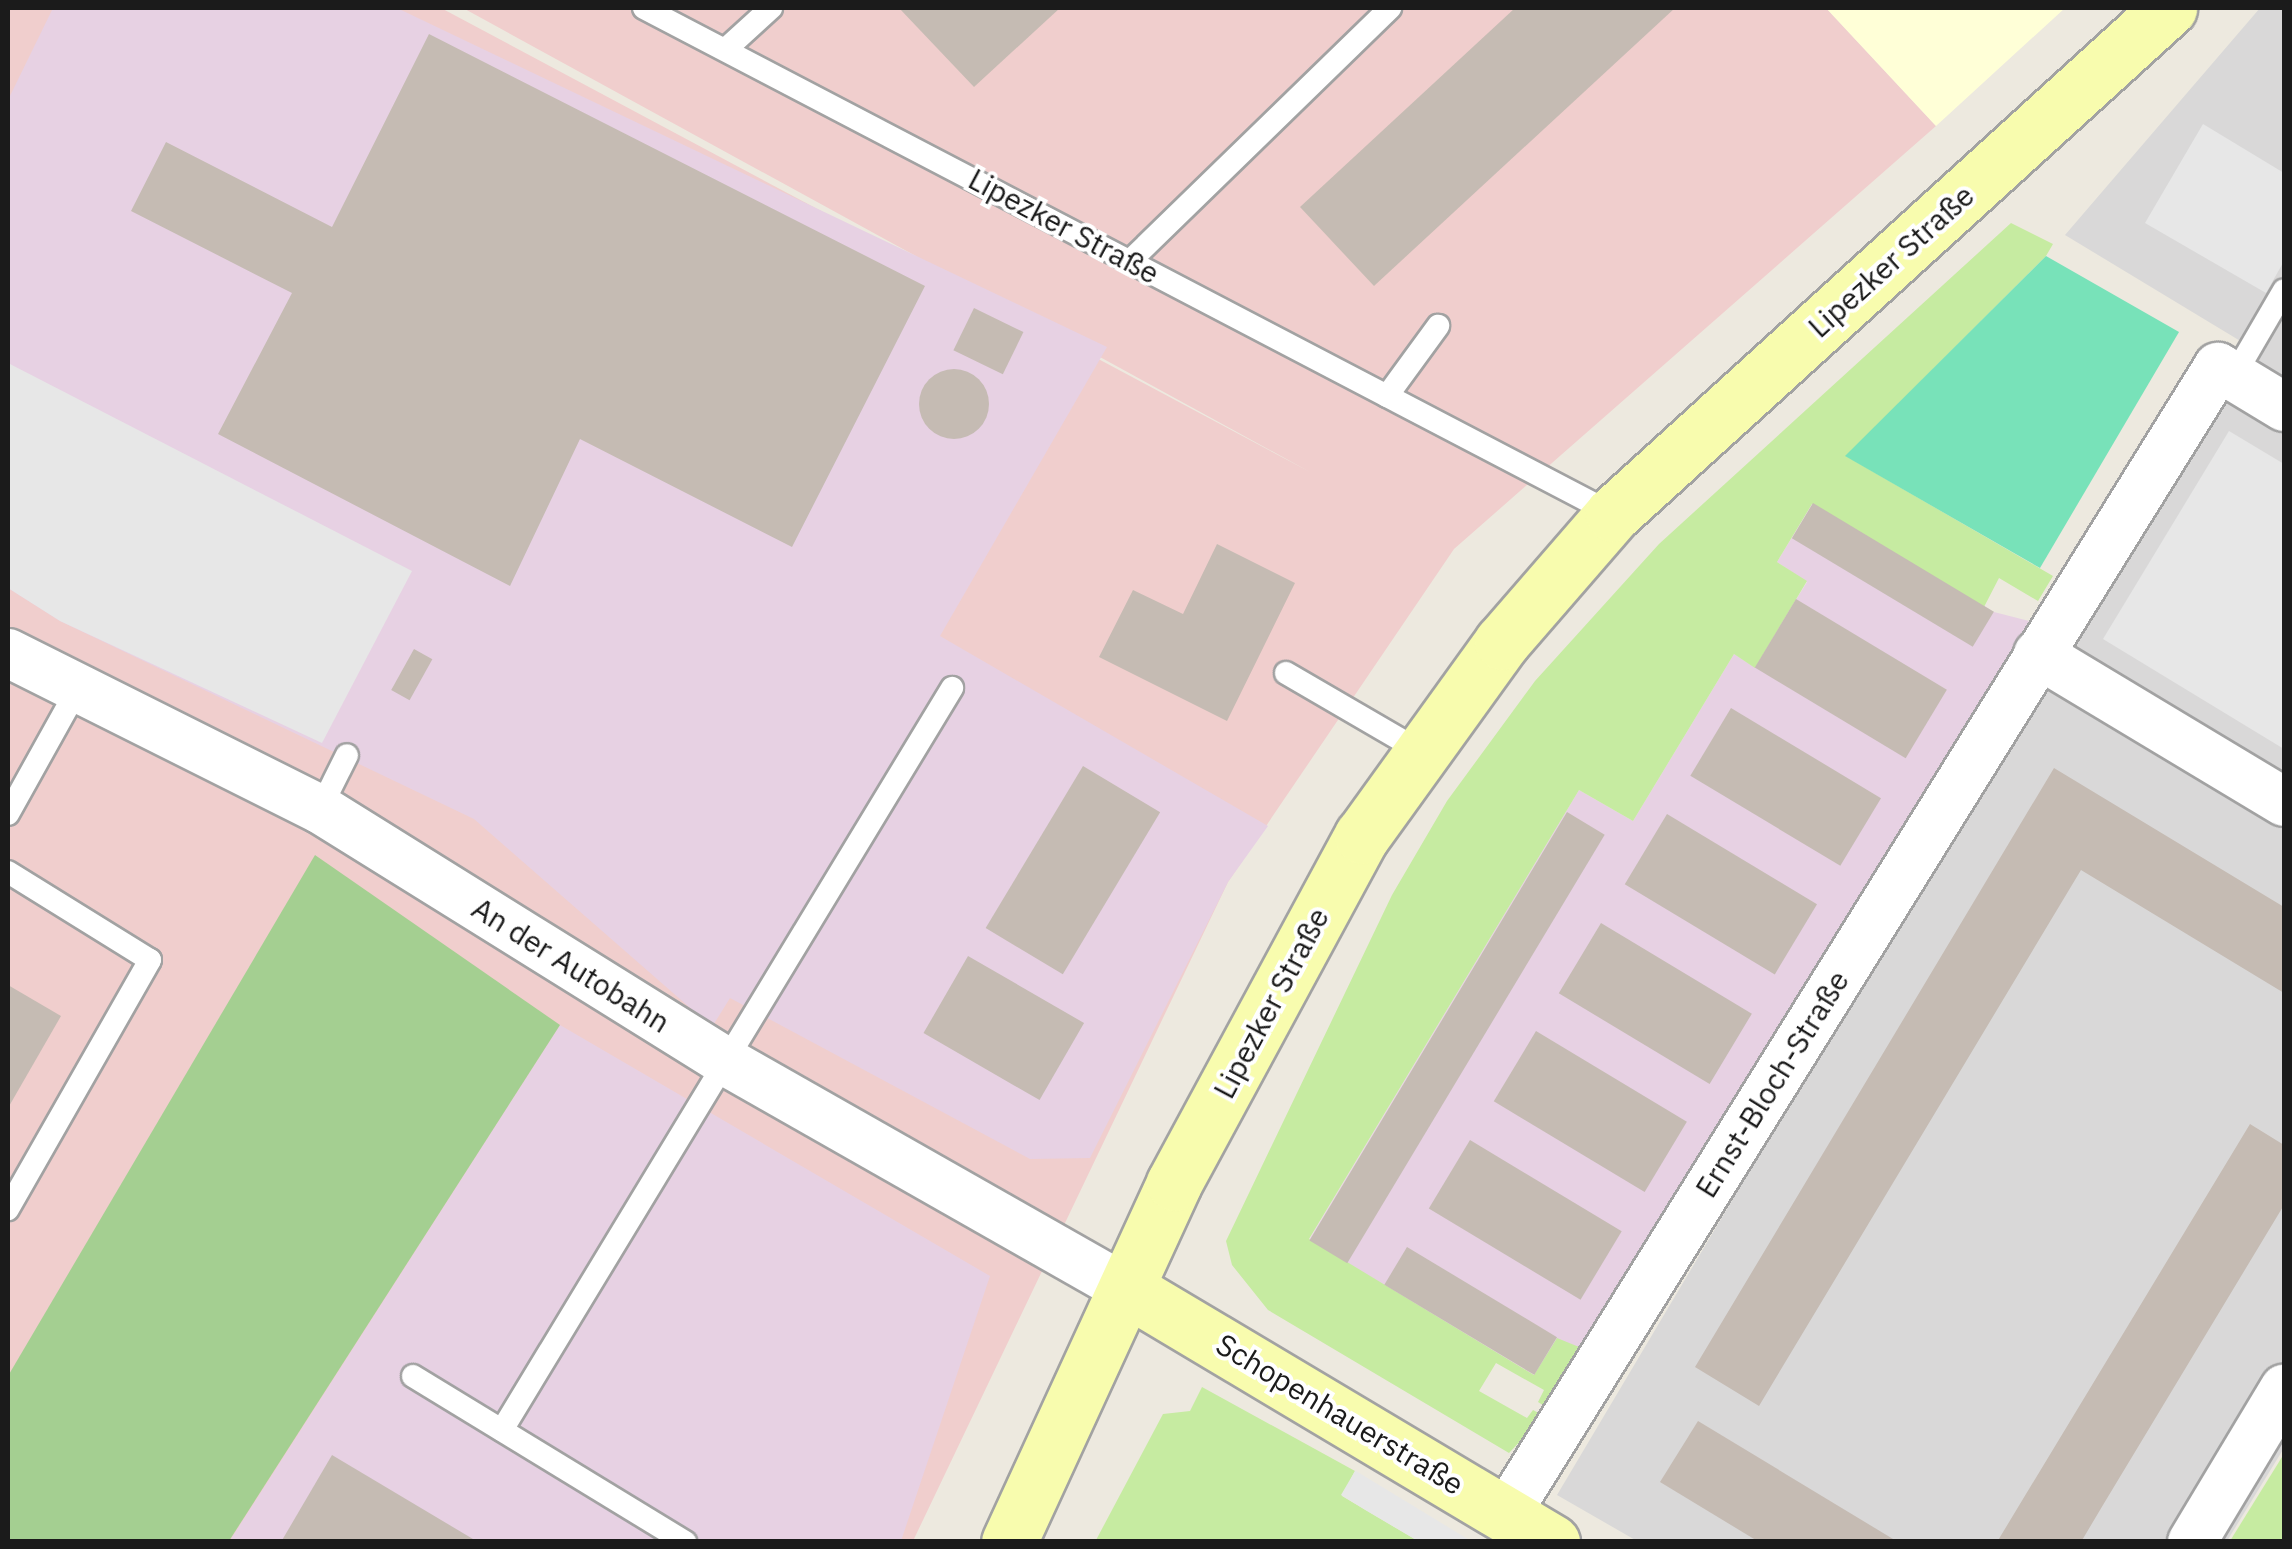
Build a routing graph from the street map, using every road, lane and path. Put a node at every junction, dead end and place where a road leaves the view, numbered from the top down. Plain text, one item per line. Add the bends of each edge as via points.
1 (644, 8) edge
2 (771, 8) edge
3 (1390, 8) edge
4 (2169, 8) edge
5 (726, 49) junction
6 (1130, 261) junction
7 (2284, 290) edge
8 (1438, 326) dead end
9 (2234, 376) junction
10 (1388, 396) junction
11 (2284, 407) edge
12 (1613, 514) junction
13 (8, 654) edge
14 (2038, 654) junction
15 (1286, 672) dead end
16 (78, 688) junction
17 (952, 688) dead end
18 (1422, 752) junction
19 (347, 755) dead end
20 (2284, 802) edge
21 (320, 809) junction
22 (8, 814) edge
23 (8, 872) edge
24 (725, 1060) junction
25 (8, 1209) edge
26 (1128, 1289) junction
27 (413, 1376) dead end
28 (2284, 1390) edge
29 (502, 1430) junction
30 (1506, 1514) junction
31 (684, 1542) edge
32 (1009, 1542) edge
33 (1552, 1542) edge
34 (2192, 1542) edge

1 - 5 lane, Lipezker Straße
2 - 5 lane
3 - 6 lane via 1220,166
4 - 12 main road, Lipezker Straße
5 - 6 lane, Lipezker Straße
6 - 10 lane, Lipezker Straße
7 - 9 lane
8 - 10 lane
9 - 11 street
9 - 14 street, Ernst-Bloch-Straße via 2218,367
10 - 12 lane, Lipezker Straße
12 - 18 main road, Lipezker Straße via 1502,642
13 - 16 street, An der Autobahn
14 - 20 street
14 - 30 street, Ernst-Bloch-Straße
15 - 18 lane
16 - 21 street, An der Autobahn
16 - 22 lane
17 - 24 lane
18 - 26 main road, Lipezker Straße via 1353,853 1174,1183
19 - 21 lane
21 - 24 street, An der Autobahn
23 - 25 lane via 150,960
24 - 26 street, An der Autobahn
24 - 29 lane
26 - 30 main road, Schopenhauerstraße
26 - 32 main road, Lipezker Straße
27 - 29 lane
28 - 34 street
29 - 31 lane
30 - 33 main road, Schopenhauerstraße

